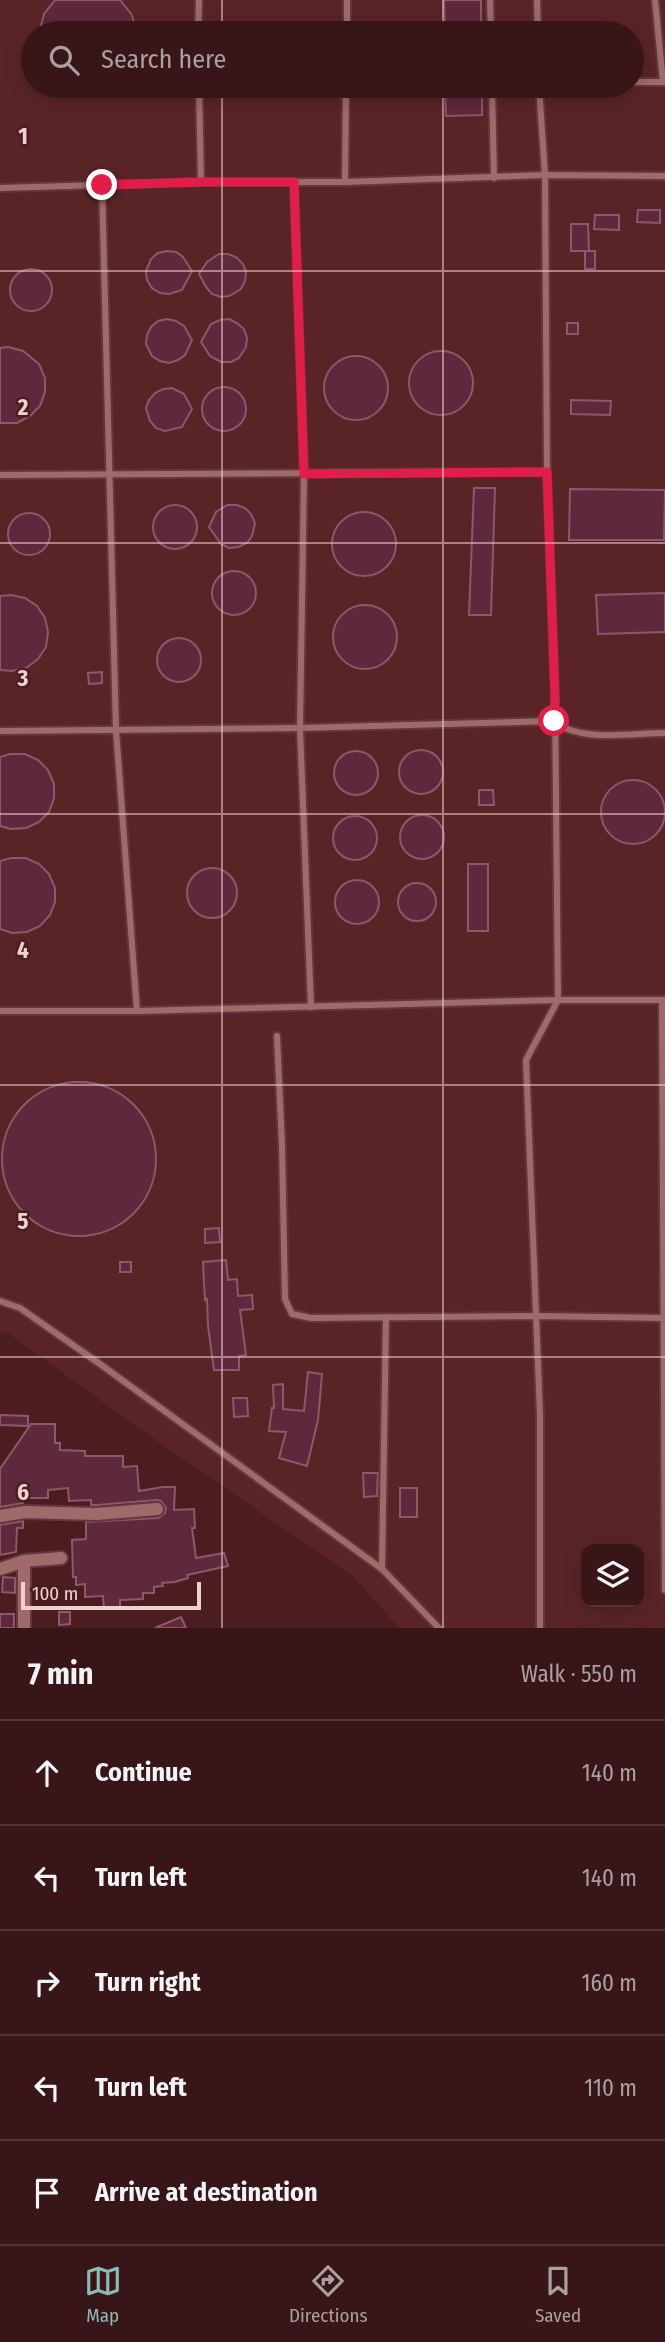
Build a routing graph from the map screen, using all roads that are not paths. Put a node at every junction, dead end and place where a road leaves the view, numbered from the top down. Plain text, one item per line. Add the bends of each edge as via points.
1 (199, 0) edge
2 (347, 0) edge
3 (490, 0) edge
4 (537, 0) edge
5 (656, 0) edge
6 (198, 21) edge
7 (347, 21) edge
8 (491, 21) edge
9 (538, 21) edge
10 (644, 82) edge
11 (664, 82) edge
12 (199, 98) edge
13 (346, 98) edge
14 (492, 98) edge
15 (540, 98) edge
16 (545, 176) junction
17 (665, 176) edge
18 (494, 178) junction
19 (201, 182) junction
20 (294, 182) junction
21 (345, 182) junction
22 (102, 185) junction
23 (0, 188) edge
24 (547, 472) junction
25 (109, 474) junction
26 (304, 474) junction
27 (0, 475) edge
28 (554, 721) junction
29 (300, 728) junction
30 (116, 730) junction
31 (0, 731) edge
32 (665, 733) edge
33 (558, 1000) junction
34 (663, 1000) edge
35 (311, 1007) junction
36 (0, 1011) edge
37 (137, 1011) junction
38 (277, 1036) dead end
39 (665, 1216) edge
40 (0, 1301) edge
41 (536, 1316) junction
42 (386, 1317) junction
43 (665, 1318) edge
44 (664, 1420) edge
45 (665, 1508) edge
46 (157, 1510) dead end
47 (0, 1516) edge
48 (61, 1558) dead end
49 (24, 1561) junction
50 (0, 1569) edge
51 (382, 1569) junction
52 (665, 1590) edge
53 (24, 1628) edge
54 (439, 1628) edge
55 (540, 1628) edge

1 - 6 lane
2 - 7 lane
3 - 8 lane
4 - 9 lane
5 - 11 lane
10 - 11 lane
12 - 19 lane
13 - 21 lane
14 - 18 lane
15 - 16 lane
16 - 17 lane
16 - 18 lane
16 - 24 lane
18 - 21 lane
19 - 20 lane
19 - 22 lane
20 - 21 lane
20 - 26 lane
22 - 23 lane
22 - 25 lane
24 - 26 lane
24 - 28 lane
25 - 26 lane
25 - 27 lane
25 - 30 lane
26 - 29 lane
28 - 29 lane
28 - 32 lane via 582,734
28 - 33 lane
29 - 30 lane
29 - 35 lane
30 - 31 lane
30 - 37 lane
33 - 34 lane
33 - 35 lane
33 - 41 lane via 526,1060
34 - 39 lane
35 - 37 lane
36 - 37 lane
38 - 42 lane via 285,1299 292,1314 311,1318
39 - 43 lane
40 - 51 lane via 20,1308 100,1364
41 - 42 lane
41 - 43 lane
41 - 55 lane
42 - 51 lane
43 - 44 lane
44 - 45 lane
45 - 52 lane
46 - 47 street
48 - 49 street
49 - 50 street
49 - 53 street
51 - 54 lane

